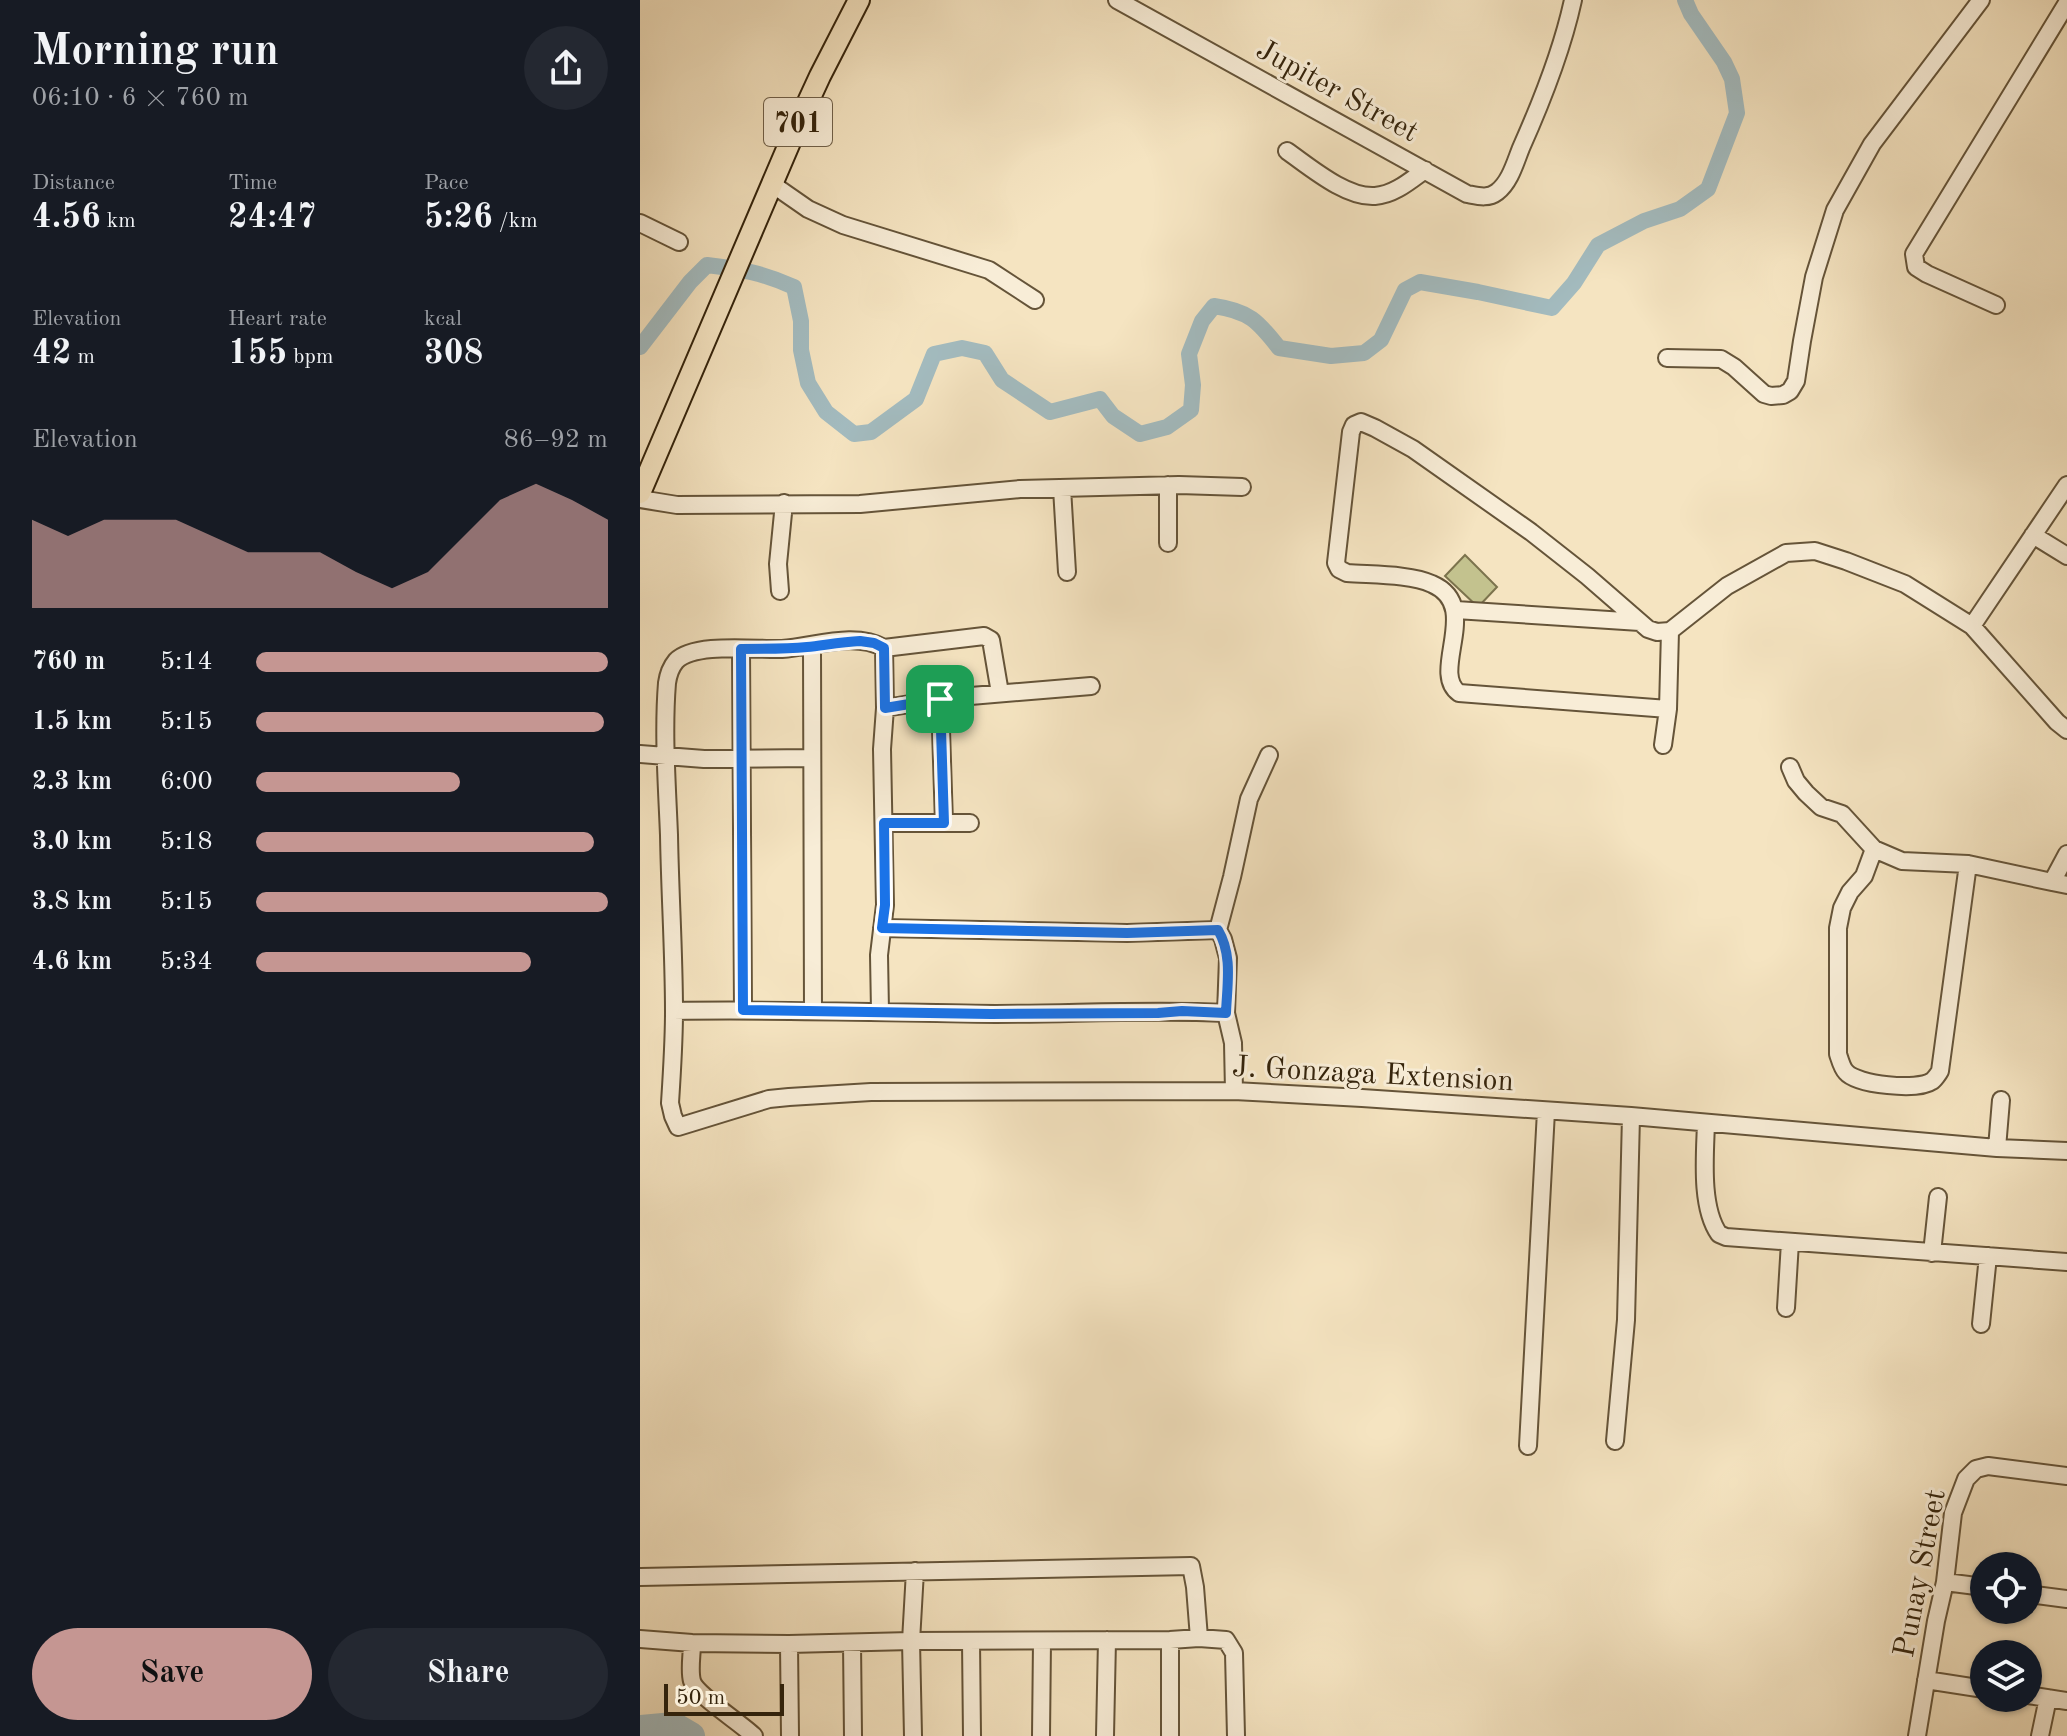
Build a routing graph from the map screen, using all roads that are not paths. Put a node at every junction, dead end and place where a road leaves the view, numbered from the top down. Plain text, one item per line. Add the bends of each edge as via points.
1 (859, 0) edge
2 (1117, 0) edge
3 (1555, 0) edge
4 (1981, 0) edge
5 (2067, 3) edge
6 (1572, 5) edge
7 (1287, 151) dead end
8 (1425, 170) junction
9 (772, 184) junction
10 (640, 223) edge
11 (679, 242) dead end
12 (1035, 300) dead end
13 (1996, 305) dead end
14 (1667, 358) dead end
15 (1168, 485) junction
16 (2067, 485) edge
17 (1242, 487) dead end
18 (1062, 488) junction
19 (640, 496) edge
20 (784, 503) junction
21 (2033, 535) junction
22 (1168, 543) dead end
23 (2067, 556) edge
24 (1067, 572) dead end
25 (780, 591) dead end
26 (1456, 610) junction
27 (1640, 622) junction
28 (1972, 626) junction
29 (1670, 631) junction
30 (812, 646) junction
31 (884, 648) junction
32 (741, 649) junction
33 (1091, 686) dead end
34 (1000, 693) junction
35 (940, 699) junction
36 (885, 708) junction
37 (1668, 709) junction
38 (2067, 730) edge
39 (1663, 745) dead end
40 (640, 754) edge
41 (667, 755) junction
42 (1269, 755) dead end
43 (742, 758) junction
44 (812, 758) junction
45 (1790, 767) dead end
46 (884, 823) junction
47 (944, 823) junction
48 (970, 823) dead end
49 (1874, 849) junction
50 (2067, 854) edge
51 (1968, 864) junction
52 (2059, 883) edge
53 (882, 928) junction
54 (1218, 930) junction
55 (743, 1010) junction
56 (813, 1010) junction
57 (674, 1011) junction
58 (880, 1011) junction
59 (1226, 1013) junction
60 (1234, 1091) junction
61 (2001, 1100) dead end
62 (1546, 1111) junction
63 (1631, 1116) junction
64 (1706, 1123) junction
65 (1997, 1148) junction
66 (2067, 1151) edge
67 (1938, 1197) dead end
68 (1790, 1242) junction
69 (1932, 1253) junction
70 (1988, 1256) junction
71 (2067, 1262) edge
72 (1786, 1308) dead end
73 (1981, 1324) dead end
74 (1615, 1441) dead end
75 (1528, 1446) dead end
76 (2067, 1476) edge
77 (915, 1571) junction
78 (640, 1577) edge
79 (1945, 1582) junction
80 (1970, 1585) edge
81 (2042, 1596) edge
82 (2067, 1599) edge
83 (1199, 1638) junction
84 (640, 1639) edge
85 (1107, 1640) junction
86 (1170, 1640) junction
87 (911, 1641) junction
88 (971, 1641) junction
89 (1042, 1641) junction
90 (692, 1643) junction
91 (852, 1643) junction
92 (789, 1644) junction
93 (1926, 1680) junction
94 (1970, 1687) edge
95 (2042, 1697) edge
96 (2048, 1698) junction
97 (2067, 1701) edge
98 (754, 1736) edge
99 (790, 1736) edge
100 (853, 1736) edge
101 (913, 1736) edge
102 (972, 1736) edge
103 (1041, 1736) edge
104 (1105, 1736) edge
105 (1170, 1736) edge
106 (1236, 1736) edge
107 (1917, 1736) edge
108 (2040, 1736) edge

1 - 9 main road, 701
2 - 8 street, Jupiter Street
3 - 6 street
4 - 14 street via 1872,144 1835,210 1814,277 1790,391 1765,395 1721,359
5 - 13 street via 1914,254 1916,267 1927,274
6 - 8 street, Jupiter Street via 1532,125 1501,190 1491,196 1467,194
7 - 8 street via 1355,195 1377,197 1397,190
9 - 12 street via 843,225 989,270
9 - 19 main road, 701
10 - 11 street
15 - 17 street
15 - 18 street
15 - 22 street
16 - 21 street
18 - 20 street via 860,504
18 - 24 street
19 - 20 street via 677,505
20 - 25 street
21 - 23 street
21 - 28 street
26 - 27 street
26 - 27 street via 1444,591 1423,580 1339,569 1354,425 1361,422 1413,449 1542,541
26 - 37 street via 1449,678 1459,693
27 - 29 street via 1657,632
28 - 29 street via 1905,584 1815,551 1786,553 1727,586
28 - 38 street
29 - 37 street
30 - 31 street via 860,641
30 - 32 street
30 - 44 street
31 - 34 street via 984,636 989,638
31 - 36 street
32 - 41 street via 703,649 678,659 668,678
32 - 43 street
33 - 34 street
34 - 35 street
35 - 36 street
35 - 47 street
36 - 46 street
37 - 39 street
40 - 41 street
41 - 43 street
41 - 57 street
42 - 54 street via 1249,799
43 - 44 street
43 - 55 street
44 - 56 street
45 - 49 street via 1806,793 1821,807 1842,814
46 - 47 street
46 - 53 street
47 - 48 street
49 - 51 street via 1902,861
49 - 51 street via 1864,876 1842,908 1838,928 1838,1054 1850,1076 1866,1081 1909,1087 1933,1081 1940,1071
50 - 52 street
51 - 52 street
53 - 54 street
53 - 58 street
54 - 59 street via 1228,958
55 - 56 street
55 - 57 street
56 - 58 street
57 - 60 street, J. Gonzaga Extension via 670,1103 678,1127 769,1099 801,1096
58 - 59 street
59 - 60 street
60 - 62 street, J. Gonzaga Extension
61 - 65 street
62 - 63 street, J. Gonzaga Extension
62 - 75 street
63 - 64 street, J. Gonzaga Extension
63 - 74 street via 1626,1320
64 - 65 street, J. Gonzaga Extension
64 - 68 street via 1704,1164 1714,1227 1726,1237
65 - 66 street, J. Gonzaga Extension
67 - 69 street
68 - 69 street
68 - 72 street
69 - 70 street
70 - 71 street
70 - 73 street
76 - 79 street, Punay Street via 2001,1466 1976,1469 1966,1479 1953,1513
77 - 78 street
77 - 83 street via 1191,1566
77 - 87 street
79 - 80 street
79 - 93 street, Punay Street
81 - 82 street
83 - 86 street
83 - 106 street via 1226,1640 1233,1650
84 - 90 street
85 - 86 street
85 - 89 street
85 - 104 street
86 - 105 street
87 - 88 street
87 - 91 street
87 - 101 street
88 - 89 street
88 - 102 street
89 - 103 street
90 - 92 street
90 - 98 street via 694,1686
91 - 92 street
91 - 100 street
92 - 99 street
93 - 94 street
93 - 107 street, Punay Street
95 - 96 street
96 - 97 street
96 - 108 street

